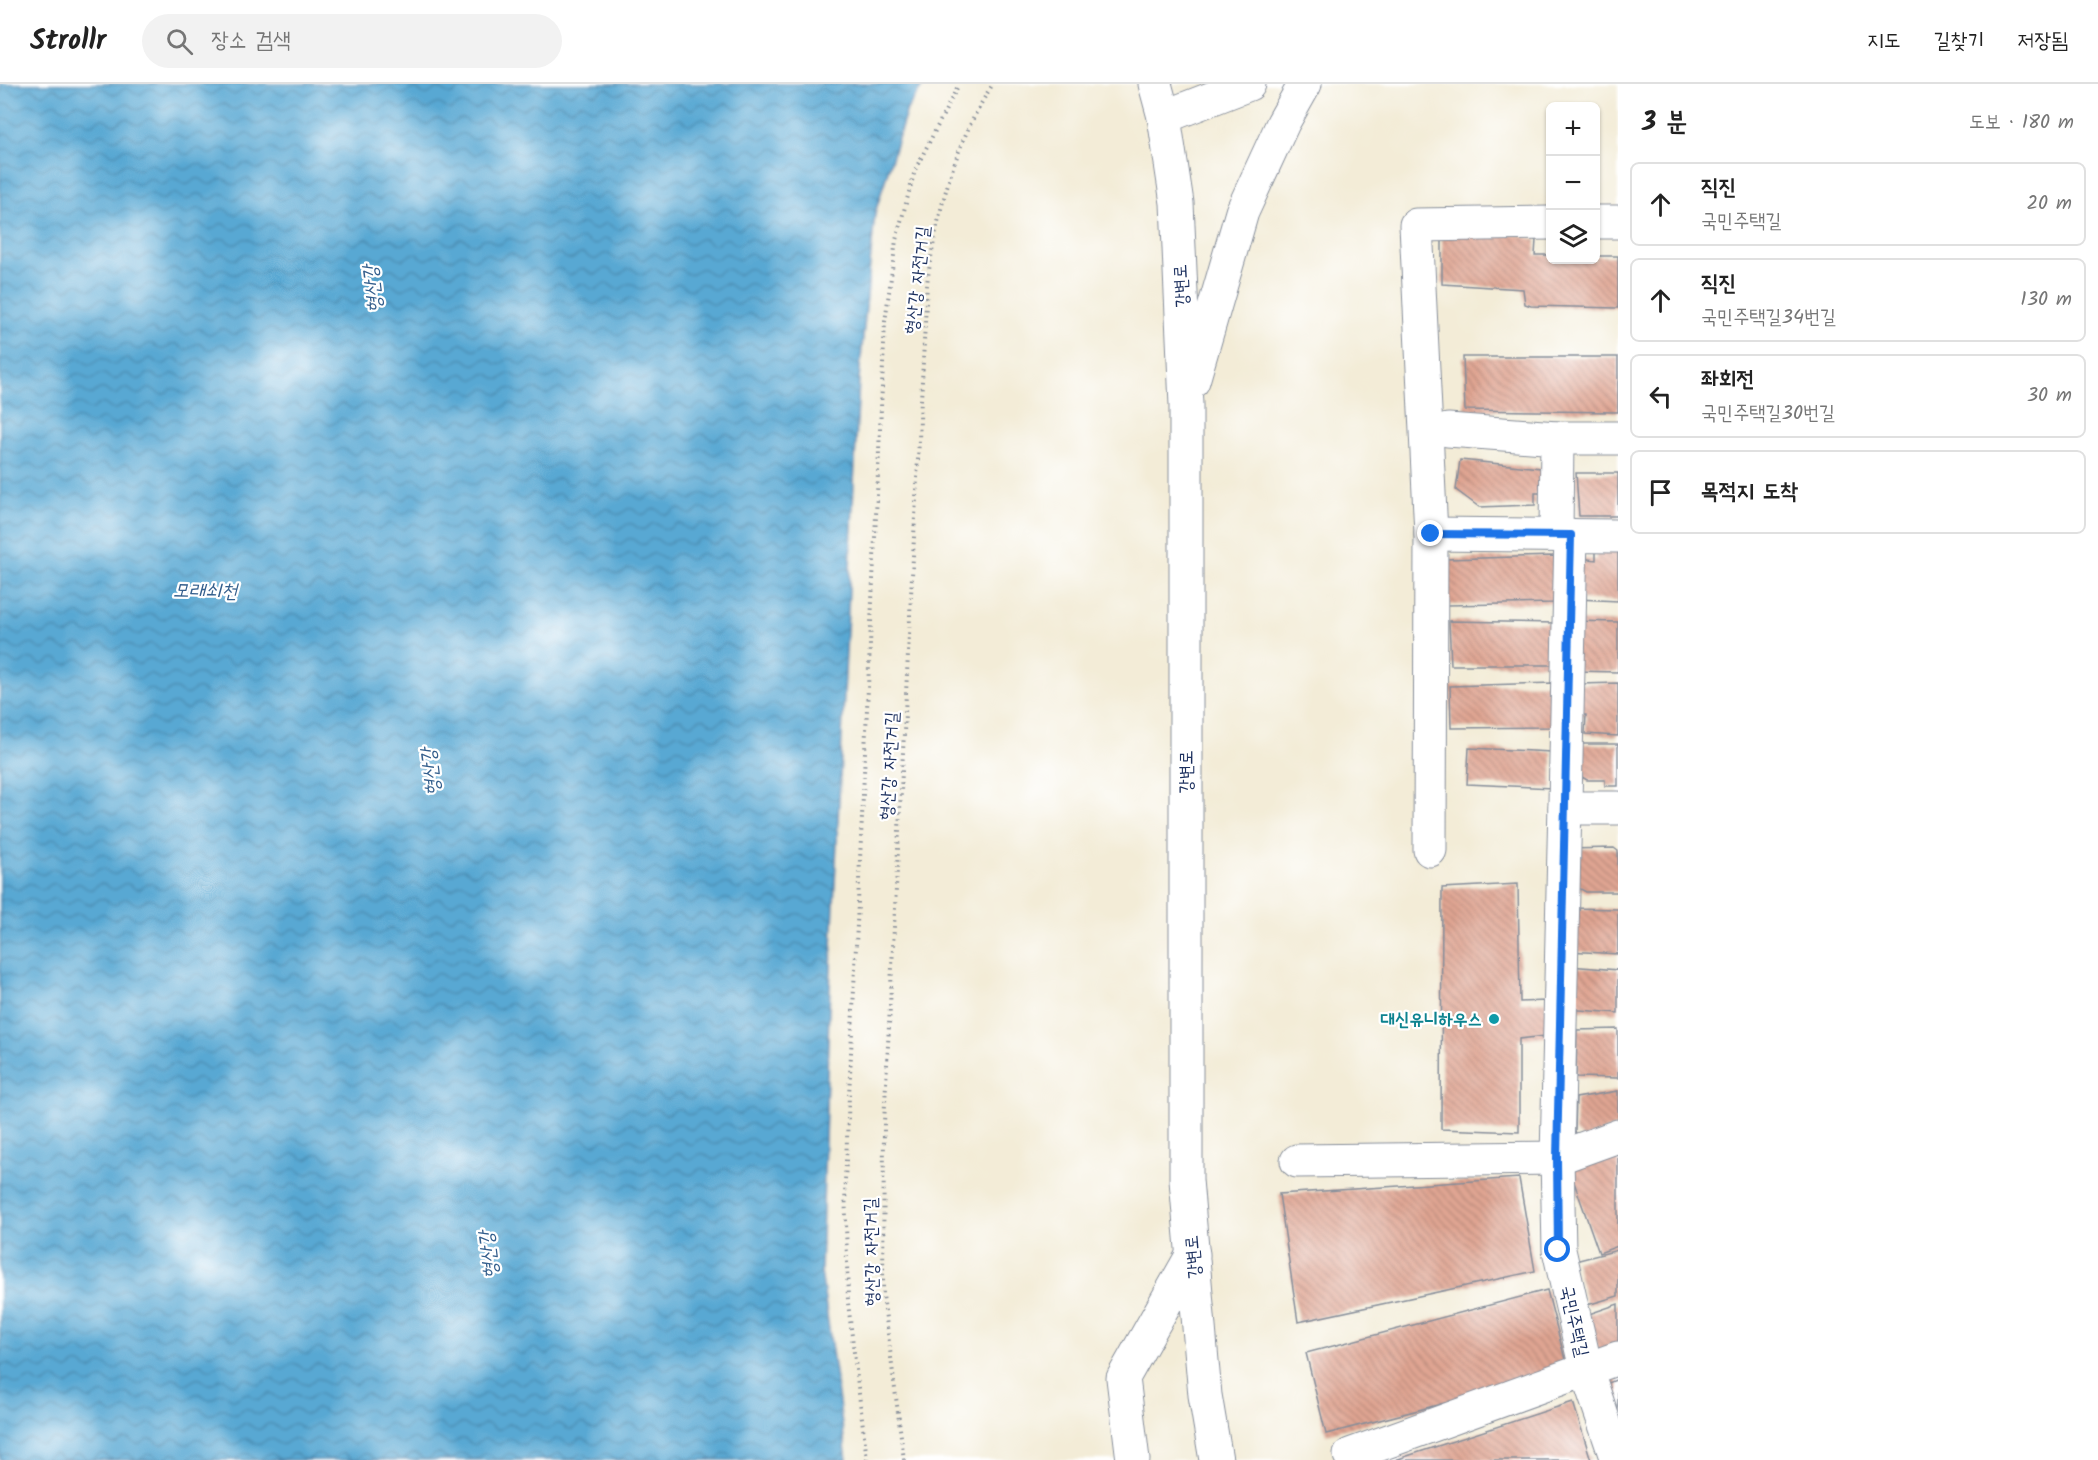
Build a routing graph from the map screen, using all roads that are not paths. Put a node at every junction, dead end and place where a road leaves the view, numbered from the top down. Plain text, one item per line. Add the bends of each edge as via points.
1 (1155, 84) edge
2 (1249, 84) edge
3 (1305, 84) edge
4 (1164, 117) junction
5 (1600, 222) edge
6 (1618, 222) edge
7 (1546, 223) edge
8 (1186, 405) junction
9 (1448, 430) dead end
10 (1557, 438) junction
11 (1618, 438) edge
12 (1431, 534) junction
13 (1564, 535) junction
14 (1618, 536) edge
15 (1565, 808) junction
16 (1618, 808) edge
17 (1430, 850) dead end
18 (1618, 1136) edge
19 (1557, 1158) junction
20 (1297, 1161) dead end
21 (1193, 1254) junction
22 (1618, 1358) edge
23 (1586, 1369) junction
24 (1350, 1455) dead end
25 (1132, 1460) edge
26 (1215, 1460) edge
27 (1617, 1460) edge

1 - 4 street, 강변로
2 - 4 street
3 - 8 street via 1242,212
4 - 8 street, 강변로 via 1177,203
5 - 6 street
7 - 12 street via 1416,225
8 - 21 street, 강변로 via 1186,1180
9 - 10 street
10 - 11 street
10 - 13 street, 국민주택길
12 - 13 street
12 - 17 street
13 - 14 street
13 - 15 street, 국민주택길
15 - 16 street
15 - 19 street, 국민주택길
18 - 19 street
19 - 20 street
19 - 23 street, 국민주택길 via 1558,1250
21 - 25 street via 1123,1378
21 - 26 street, 강변로 via 1204,1395
22 - 23 street
23 - 24 street, 국민주택길
23 - 27 street, 국민주택길

